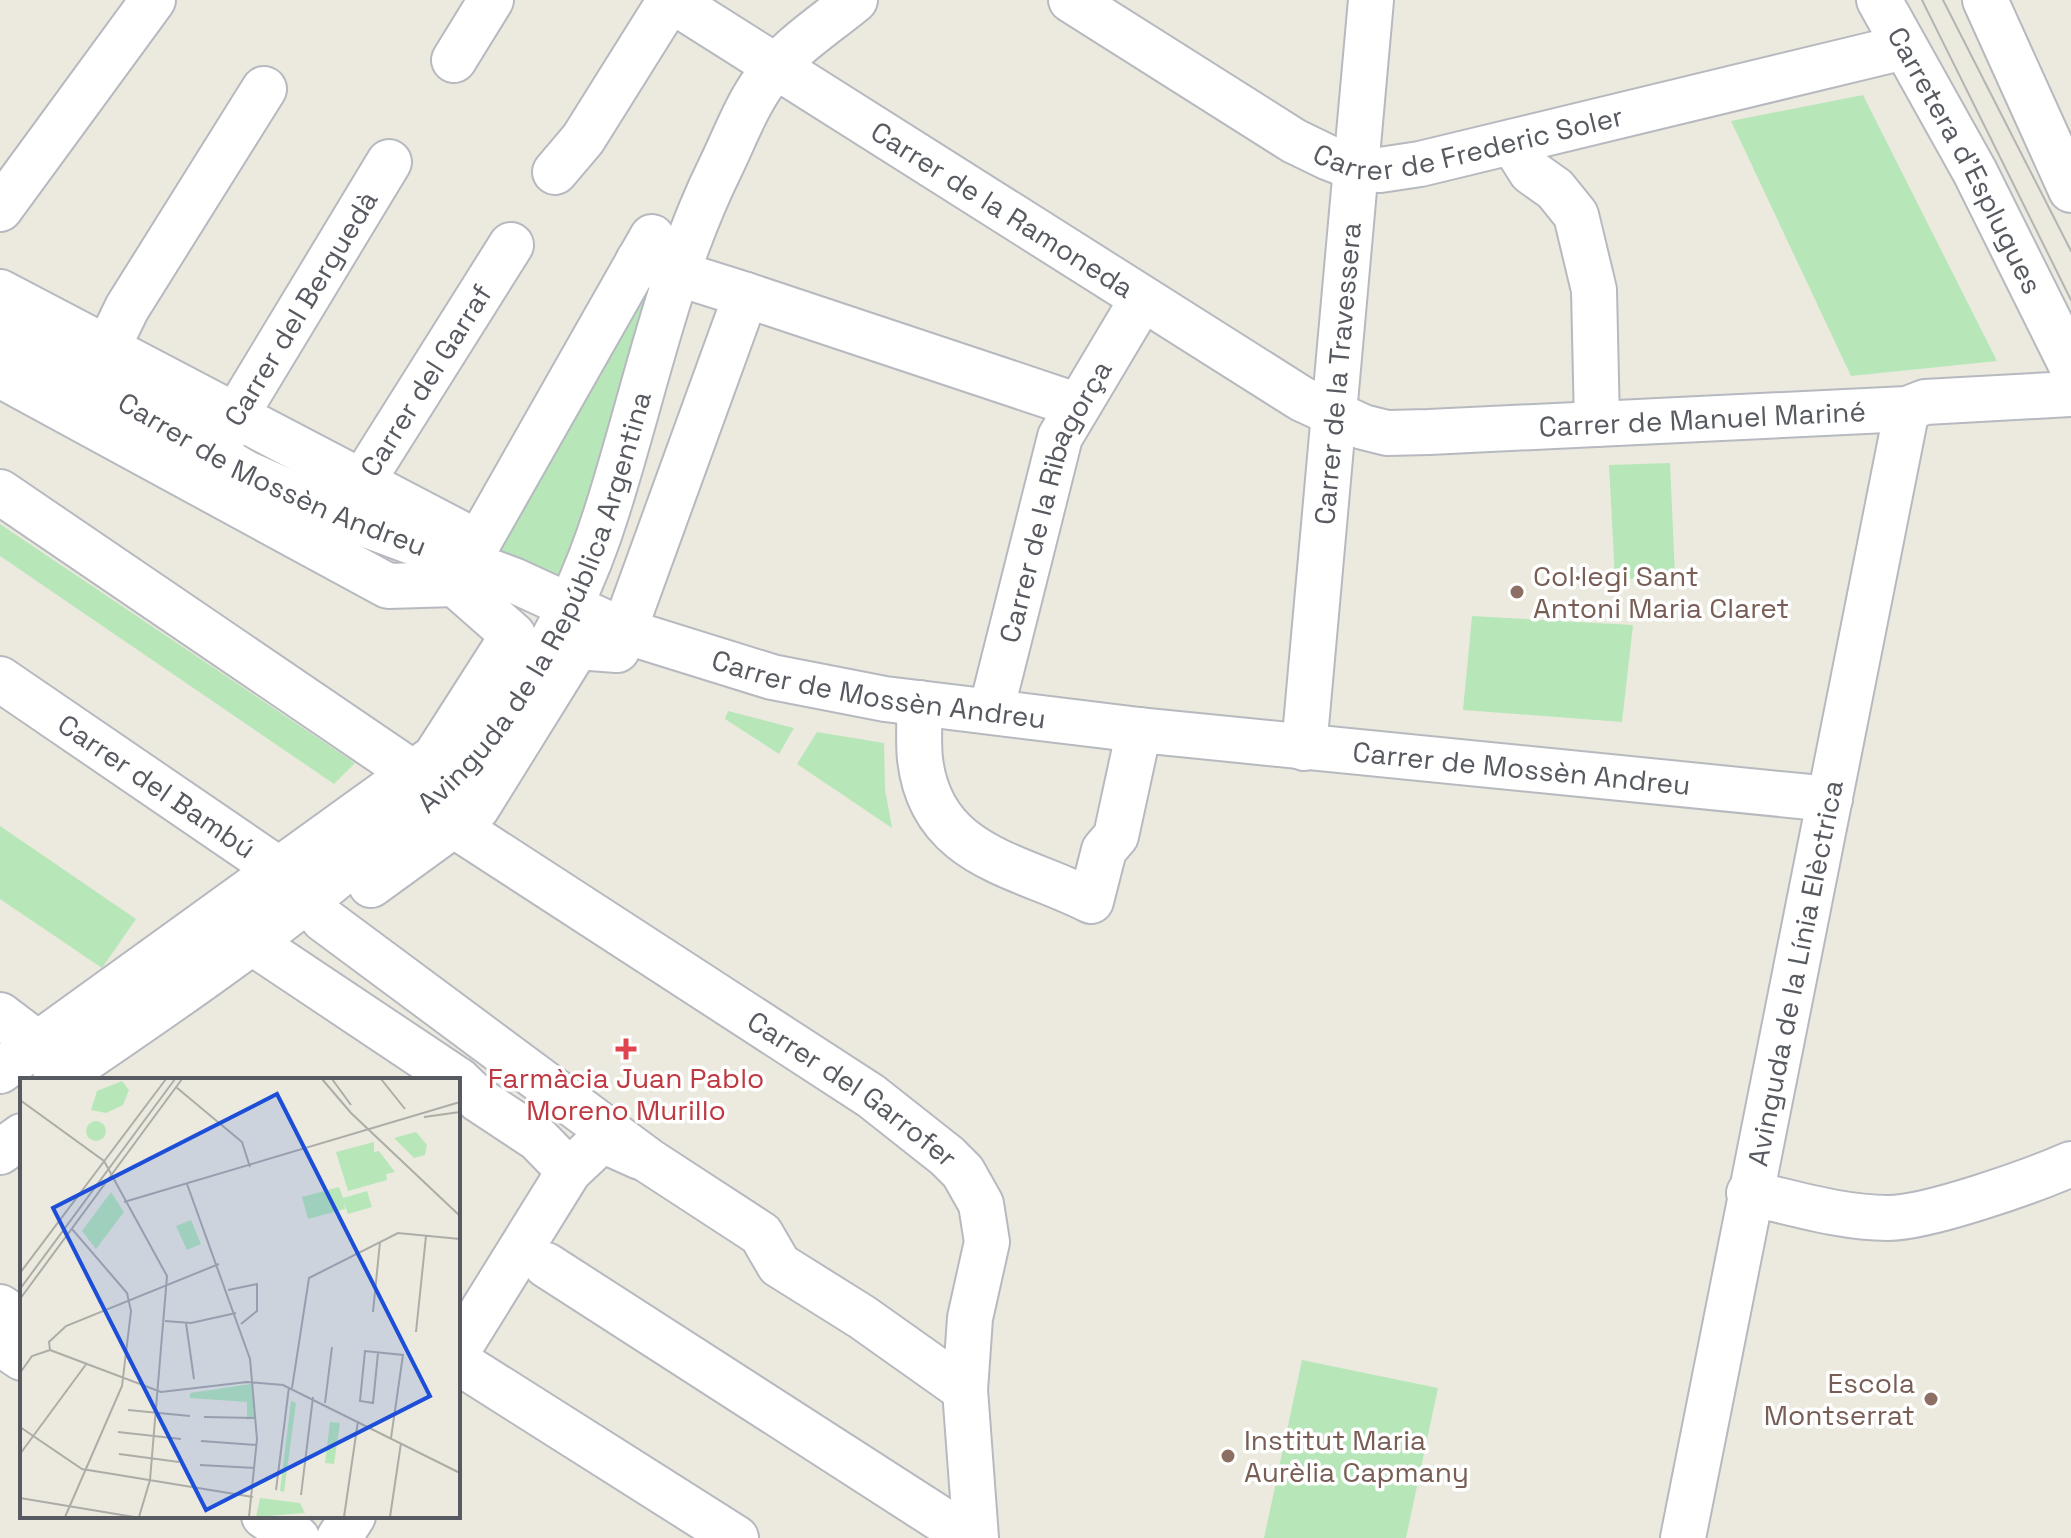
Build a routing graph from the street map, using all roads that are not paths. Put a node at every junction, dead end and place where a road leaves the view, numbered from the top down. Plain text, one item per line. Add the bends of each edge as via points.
1 (153, 0) edge
2 (491, 0) edge
3 (670, 0) edge
4 (855, 0) edge
5 (1071, 0) edge
6 (1371, 0) edge
7 (1879, 0) edge
8 (1985, 0) edge
9 (1904, 47) junction
10 (454, 60) dead end
11 (777, 66) junction
12 (264, 89) dead end
13 (1512, 142) junction
14 (389, 162) dead end
15 (1358, 169) junction
16 (555, 172) dead end
17 (2071, 190) edge
18 (0, 209) edge
19 (511, 245) dead end
20 (656, 256) junction
21 (0, 292) edge
22 (746, 295) junction
23 (1141, 301) junction
24 (0, 328) edge
25 (2071, 365) edge
26 (99, 366) junction
27 (0, 375) edge
28 (2071, 394) edge
29 (1076, 405) junction
30 (1907, 409) junction
31 (236, 416) junction
32 (1336, 417) junction
33 (1597, 424) junction
34 (212, 456) junction
35 (0, 492) edge
36 (362, 502) junction
37 (467, 563) junction
38 (569, 605) junction
39 (624, 631) junction
40 (0, 679) edge
41 (919, 703) junction
42 (991, 711) junction
43 (1139, 730) junction
44 (1304, 748) junction
45 (432, 799) junction
46 (1830, 799) junction
47 (278, 870) junction
48 (319, 907) junction
49 (262, 950) junction
50 (0, 1015) edge
51 (64, 1070) edge
52 (0, 1071) edge
53 (455, 1078) edge
54 (460, 1082) edge
55 (20, 1104) edge
56 (0, 1118) edge
57 (20, 1137) edge
58 (0, 1152) edge
59 (649, 1161) junction
60 (2071, 1164) edge
61 (569, 1171) junction
62 (1749, 1193) junction
63 (546, 1265) dead end
64 (0, 1307) edge
65 (20, 1321) edge
66 (0, 1343) edge
67 (460, 1347) edge
68 (20, 1357) edge
69 (460, 1363) edge
70 (965, 1390) junction
71 (267, 1518) edge
72 (352, 1518) edge
73 (297, 1538) edge
74 (339, 1538) edge
75 (736, 1538) edge
76 (973, 1538) edge
77 (1683, 1538) edge

1 - 18 street
2 - 10 street
3 - 11 street, Carrer de la Ramoneda
3 - 16 street via 583,139
4 - 11 street, Avinguda de la República Argentina
5 - 15 street, Carrer de Frederic Soler via 1294,141
6 - 15 street, Carrer de la Travessera
7 - 9 street, Carretera d'Esplugues
8 - 17 street
9 - 13 street, Carrer de Frederic Soler
9 - 25 street, Carretera d'Esplugues via 1975,172
11 - 20 street, Avinguda de la República Argentina via 759,89 701,206
11 - 23 street, Carrer de la Ramoneda
12 - 26 street via 127,308
13 - 15 street, Carrer de Frederic Soler via 1400,169
13 - 33 street via 1531,172 1555,189 1576,215 1594,290
14 - 31 street, Carrer del Berguedà
15 - 32 street, Carrer de la Travessera
19 - 36 street, Carrer del Garraf
20 - 22 street
20 - 37 street
20 - 38 street, Avinguda de la República Argentina via 607,511
21 - 26 street
22 - 29 street
22 - 39 street
23 - 29 street, Carrer de la Ribagorça
23 - 32 street, Carrer de la Ramoneda
24 - 26 street, Carrer de Mossèn Andreu
26 - 31 street
26 - 34 street, Carrer de Mossèn Andreu
27 - 37 street via 388,586
28 - 30 street, Carrer de Manuel Mariné via 1925,402
29 - 42 street, Carrer de la Ribagorça via 1060,437
30 - 33 street, Carrer de Manuel Mariné
30 - 46 street, Avinguda de la Línia Elèctrica
31 - 34 street, Carrer del Berguedà
31 - 36 street
32 - 33 street, Carrer de Manuel Mariné via 1387,433
32 - 44 street, Carrer de la Travessera
34 - 36 street, Carrer de Mossèn Andreu
35 - 45 street, Carrer del Garrofer
36 - 37 street, Carrer de Mossèn Andreu
37 - 38 street, Carrer de Mossèn Andreu
37 - 45 street via 513,635 435,757
38 - 39 street, Carrer de Mossèn Andreu
38 - 45 street, Avinguda de la República Argentina via 507,715
39 - 41 street, Carrer de Mossèn Andreu via 772,677
39 - 45 street via 617,650 577,647 477,808
40 - 47 street, Carrer del Bambú
41 - 42 street, Carrer de Mossèn Andreu
41 - 43 street via 920,761 931,803 944,826 969,848 1091,901 1104,850 1116,836
42 - 43 street, Carrer de Mossèn Andreu
43 - 44 street, Carrer de Mossèn Andreu
44 - 46 street, Carrer de Mossèn Andreu
45 - 47 street
45 - 48 street, Avinguda de la República Argentina
45 - 70 street, Carrer del Garrofer via 871,1096 963,1172 981,1204 987,1242 970,1318
46 - 62 street, Avinguda de la Línia Elèctrica
47 - 48 street, Carrer del Bambú
47 - 51 street
48 - 49 street, Avinguda de la República Argentina
48 - 59 street, Carrer del Bambú
49 - 51 street, Avinguda de la República Argentina
49 - 53 street
50 - 51 street
51 - 52 street
54 - 61 street via 538,1139
55 - 56 street
57 - 58 street
59 - 61 street via 602,1140
59 - 70 street via 761,1234 779,1265
60 - 62 street via 1890,1218
61 - 67 street
62 - 77 street, Avinguda de la Línia Elèctrica
63 - 76 street
64 - 65 street
66 - 68 street
69 - 75 street
70 - 76 street, Carrer del Garrofer
71 - 73 street
72 - 74 street

